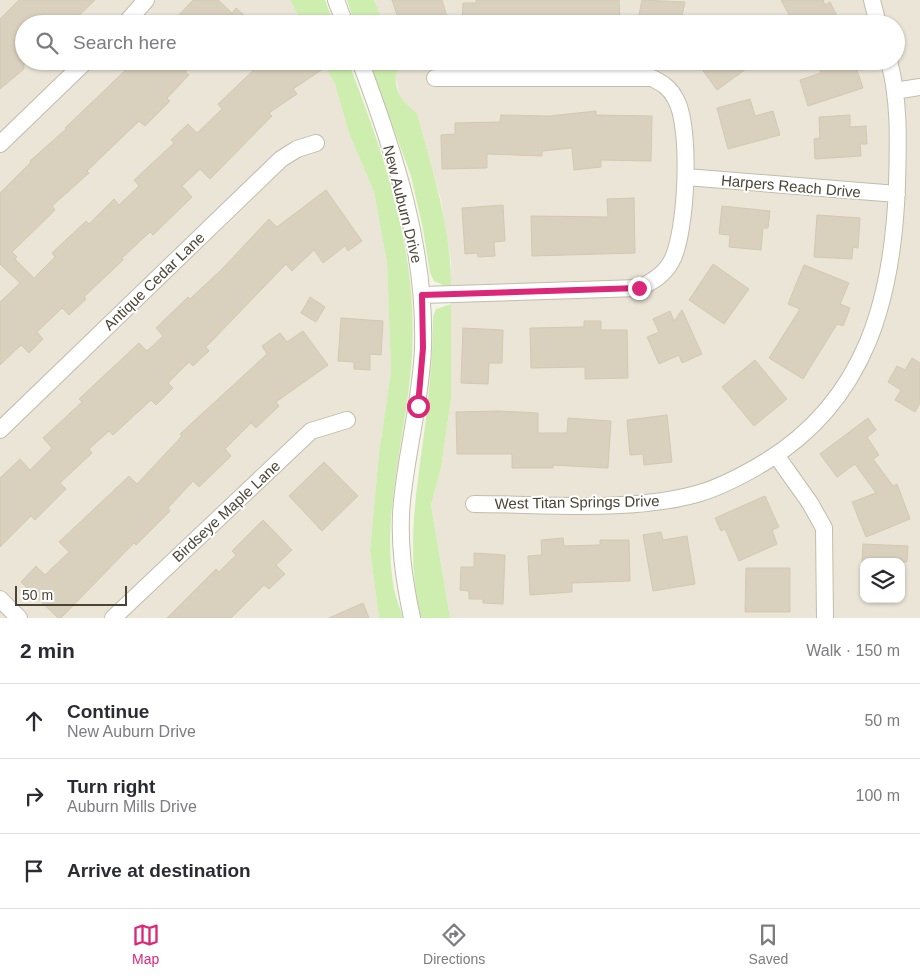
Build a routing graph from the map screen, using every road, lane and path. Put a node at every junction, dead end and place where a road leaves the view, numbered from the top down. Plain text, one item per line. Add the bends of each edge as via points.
1 (146, 0) edge
2 (336, 0) edge
3 (872, 0) edge
4 (133, 15) edge
5 (342, 15) edge
6 (876, 15) edge
7 (77, 70) edge
8 (363, 70) edge
9 (890, 70) edge
10 (435, 78) dead end
11 (920, 88) edge
12 (895, 91) junction
13 (316, 143) dead end
14 (0, 144) edge
15 (686, 177) junction
16 (896, 194) junction
17 (422, 295) junction
18 (347, 420) dead end
19 (0, 430) edge
20 (776, 456) junction
21 (474, 504) dead end
22 (0, 599) edge
23 (19, 618) edge
24 (113, 618) edge
25 (412, 618) edge
26 (825, 618) edge

1 - 4 street
2 - 5 street
3 - 6 street
7 - 14 street
8 - 17 street, New Auburn Drive via 399,176 414,237
9 - 12 street, West Titan Springs Drive
10 - 15 street via 652,78 664,84 676,99 686,146
11 - 12 street
12 - 16 street, West Titan Springs Drive via 899,137
13 - 19 street, Antique Cedar Lane via 297,149 282,159
15 - 16 street, Harpers Reach Drive
15 - 17 street via 680,242 671,263 658,278 639,288
16 - 20 street, West Titan Springs Drive via 893,250 886,286 856,368 835,400 806,433
17 - 25 street, New Auburn Drive via 423,348 418,406 402,502 401,550
18 - 24 street, Birdseye Maple Lane via 311,431
20 - 21 street, West Titan Springs Drive via 742,476 700,493 648,503
20 - 26 street via 824,528
22 - 23 street

